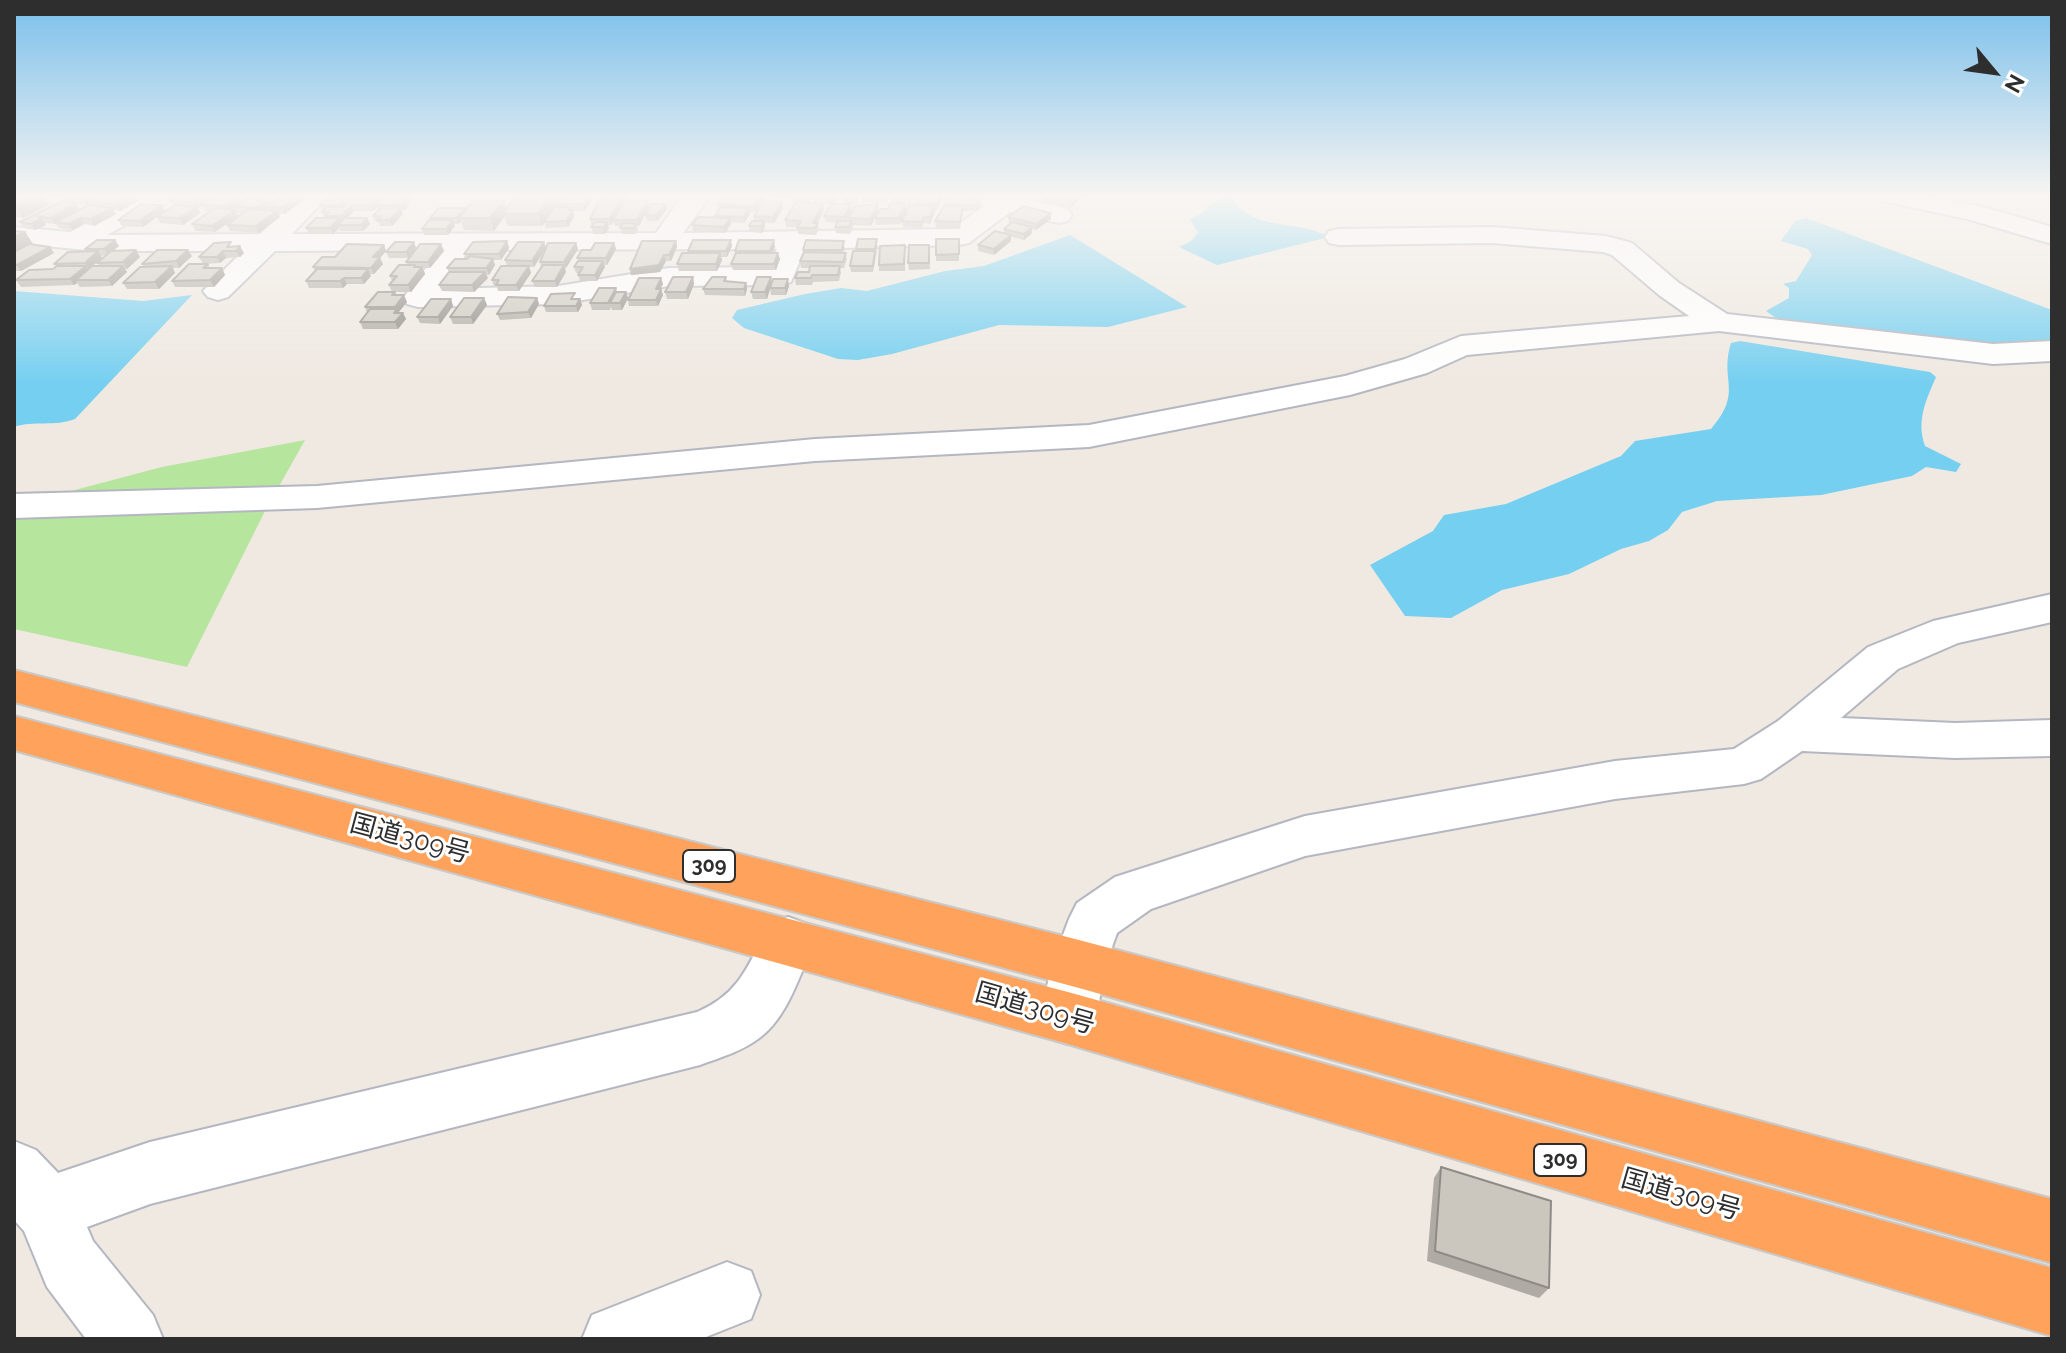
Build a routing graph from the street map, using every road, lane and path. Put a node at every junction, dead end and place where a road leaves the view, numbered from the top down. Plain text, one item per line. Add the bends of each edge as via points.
1 (252, 258) edge
2 (449, 258) edge
3 (622, 258) edge
4 (788, 258) edge
5 (1633, 258) edge
6 (607, 285) junction
7 (218, 291) dead end
8 (1719, 322) junction
9 (2052, 351) edge
10 (14, 506) edge
11 (2052, 608) edge
12 (14, 686) edge
13 (14, 733) edge
14 (1794, 733) junction
15 (2052, 738) edge
16 (788, 941) junction
17 (1073, 991) junction
18 (31, 1190) edge
19 (2052, 1231) edge
20 (727, 1295) dead end
21 (2052, 1302) edge
22 (129, 1339) edge
23 (616, 1339) edge

1 - 7 street
2 - 6 street via 418,298 558,295
3 - 6 street
4 - 6 street via 781,276 669,277
5 - 8 street
8 - 9 street via 1993,354
8 - 10 street via 1461,346 1350,385 1089,436 815,450 317,497
11 - 14 street via 1948,631 1883,658
12 - 17 highway, 国道309号 / 309
13 - 16 highway, 国道309号 / 309
14 - 15 street via 1893,739
14 - 17 street via 1744,766 1615,780 1305,836 1133,893 1096,919
16 - 17 highway, 国道309号 / 309
16 - 18 street via 757,1004 737,1022 700,1038 150,1173
17 - 19 highway, 国道309号 / 309
17 - 21 highway, 国道309号 / 309
18 - 22 street via 70,1264
20 - 23 street

